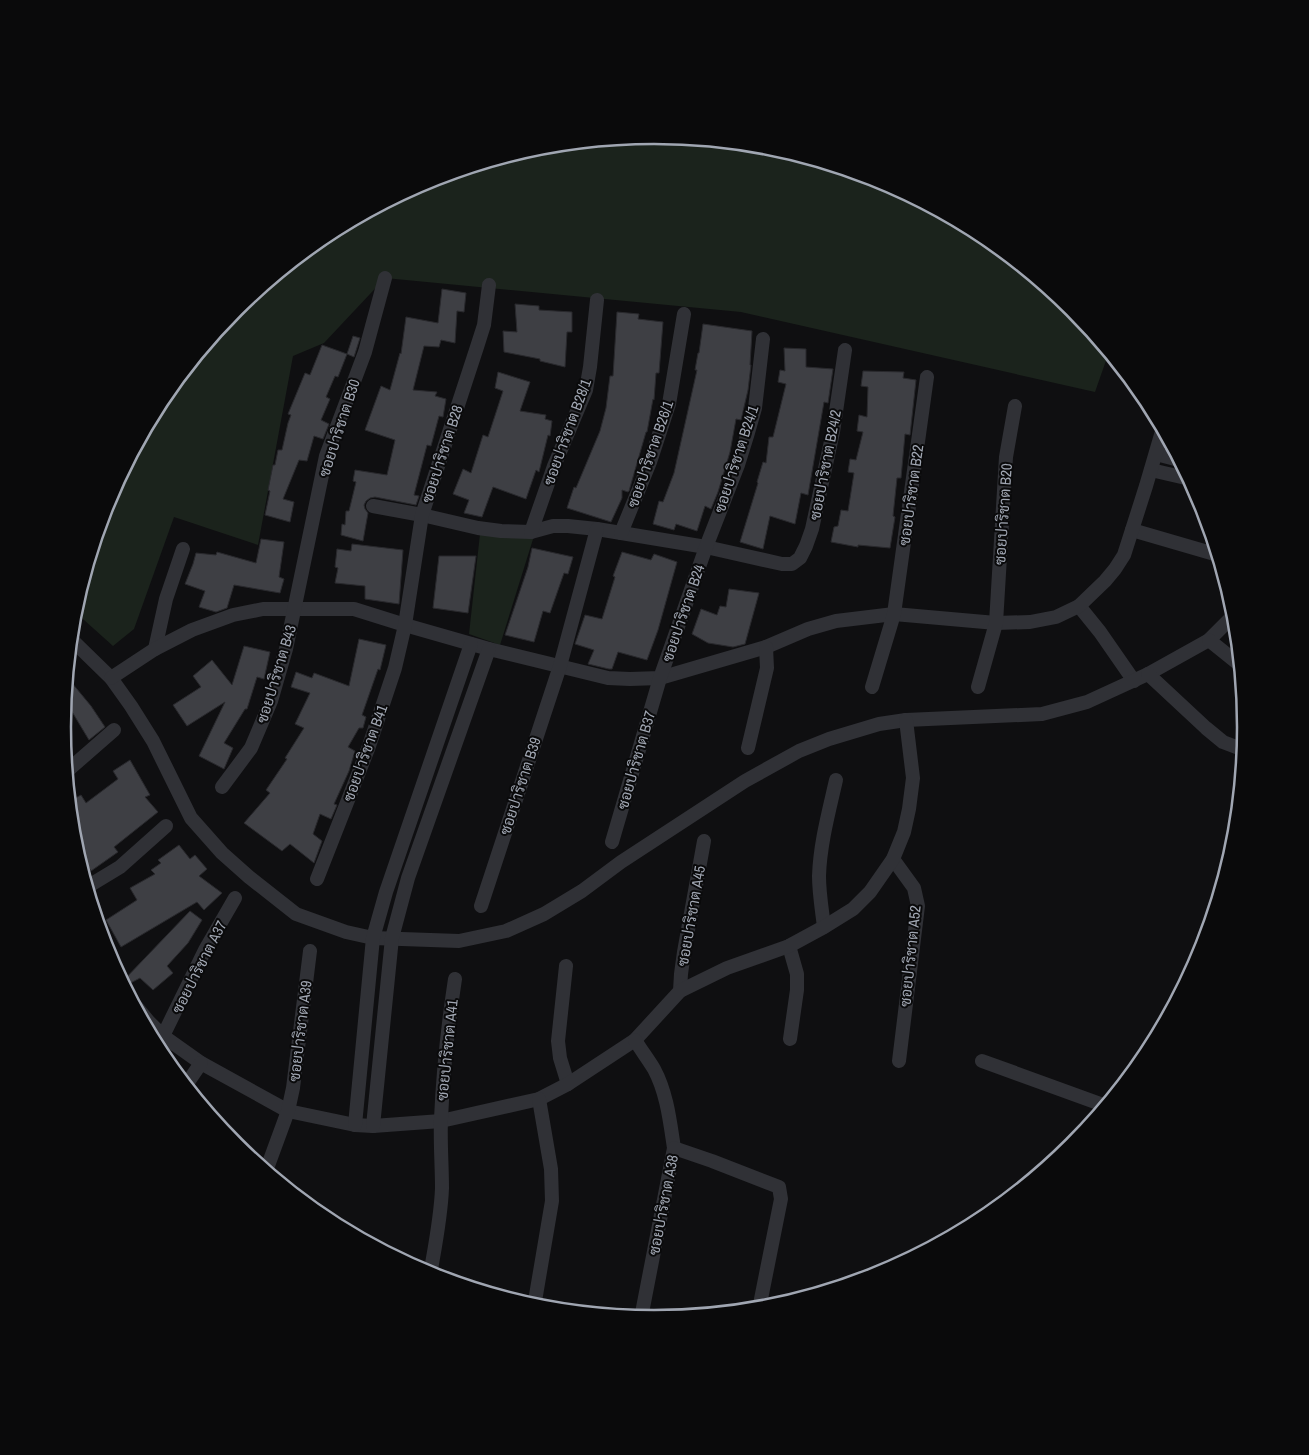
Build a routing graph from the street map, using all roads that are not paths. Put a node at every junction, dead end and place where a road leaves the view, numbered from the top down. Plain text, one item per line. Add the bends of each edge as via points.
1 (384, 278) dead end
2 (488, 286) dead end
3 (597, 300) dead end
4 (684, 314) dead end
5 (763, 339) dead end
6 (845, 350) dead end
7 (927, 377) dead end
8 (1015, 406) dead end
9 (1160, 436) edge
10 (1156, 454) junction
11 (1172, 458) edge
12 (1151, 470) junction
13 (1181, 477) edge
14 (373, 506) dead end
15 (422, 515) junction
16 (597, 529) junction
17 (1132, 530) junction
18 (531, 532) junction
19 (621, 533) junction
20 (706, 547) junction
21 (183, 549) dead end
22 (1211, 553) edge
23 (1079, 606) junction
24 (295, 609) junction
25 (894, 614) junction
26 (1228, 621) edge
27 (996, 623) junction
28 (405, 626) junction
29 (1209, 640) junction
30 (471, 644) junction
31 (77, 645) edge
32 (766, 647) junction
33 (155, 649) junction
34 (489, 649) junction
35 (1234, 660) edge
36 (560, 666) junction
37 (1148, 674) junction
38 (111, 678) junction
39 (660, 678) junction
40 (1134, 682) junction
41 (872, 687) dead end
42 (978, 687) dead end
43 (906, 720) junction
44 (114, 730) dead end
45 (748, 748) dead end
46 (1237, 748) edge
47 (72, 767) edge
48 (836, 780) dead end
49 (222, 788) dead end
50 (166, 826) dead end
51 (704, 841) dead end
52 (612, 842) dead end
53 (894, 858) junction
54 (317, 878) dead end
55 (93, 884) edge
56 (235, 898) dead end
57 (481, 906) dead end
58 (824, 926) junction
59 (373, 938) junction
60 (392, 938) junction
61 (789, 946) junction
62 (310, 951) dead end
63 (566, 966) dead end
64 (455, 978) dead end
65 (680, 991) junction
66 (154, 1027) edge
67 (163, 1036) junction
68 (790, 1039) dead end
69 (635, 1040) junction
70 (899, 1061) dead end
71 (982, 1061) dead end
72 (201, 1064) junction
73 (190, 1080) edge
74 (568, 1084) junction
75 (539, 1099) junction
76 (1100, 1104) edge
77 (288, 1111) junction
78 (441, 1121) junction
79 (355, 1125) junction
80 (373, 1126) junction
81 (674, 1148) junction
82 (268, 1164) edge
83 (432, 1266) edge
84 (535, 1299) edge
85 (761, 1301) edge
86 (642, 1311) edge

1 - 24 street, ซอยปาริชาต B30 via 365,352 326,456
2 - 15 street, ซอยปาริชาต B28 via 480,339
3 - 18 street, ซอยปาริชาต B28/1 via 586,390
4 - 19 street, ซอยปาริชาต B26/1 via 669,404
5 - 20 street, ซอยปาริชาต B24/1 via 755,408 738,465
6 - 20 street, ซอยปาริชาต B24/2 via 833,432 812,529 800,558 792,564 782,564
7 - 25 street, ซอยปาริชาต B22
8 - 27 street, ซอยปาริชาต B20 via 1006,457
9 - 10 street
10 - 11 street
10 - 12 street
12 - 13 street
12 - 17 street
14 - 15 street
15 - 18 street via 478,528
15 - 28 street, ซอยปาริชาต B28
16 - 18 street via 553,526
16 - 19 street
16 - 36 street, ซอยปาริชาต B39
17 - 22 street
17 - 23 street via 1124,555 1115,569
19 - 20 street
20 - 39 street, ซอยปาริชาต B24
21 - 33 street via 166,599
23 - 27 street via 1056,617
23 - 40 street
24 - 28 street via 354,609
24 - 33 street via 263,608 233,615 192,630
24 - 49 street, ซอยปาริชาต B43 via 271,701 251,748
25 - 27 street
25 - 32 street via 836,621
25 - 41 street, ซอยปาริชาต B22
26 - 29 street
27 - 42 street, ซอยปาริชาต B20
28 - 30 street
28 - 54 street, ซอยปาริชาต B41 via 395,668 368,749
29 - 35 street
29 - 37 street
30 - 34 street
30 - 59 street
31 - 38 street
32 - 39 street
32 - 45 street via 767,668
33 - 38 street
34 - 36 street
34 - 60 street via 408,878
36 - 39 street via 608,678
36 - 57 street, ซอยปาริชาต B39
37 - 40 street
37 - 46 street via 1212,733
38 - 59 street via 153,741 191,818 222,853 296,914
39 - 52 street, ซอยปาริชาต B37
40 - 43 street via 1086,702 1042,714
43 - 53 street via 912,778 904,832
43 - 60 street via 879,724 799,751 745,781 582,891 544,914 506,931 459,941
44 - 47 street
48 - 58 street via 820,875
50 - 55 street via 120,867
51 - 65 street, ซอยปาริชาต A45 via 680,974
53 - 58 street via 870,892 853,908
53 - 70 street, ซอยปาริชาต A52 via 914,888 918,906
56 - 67 street, ซอยปาริชาต A37 via 205,950
58 - 61 street
59 - 60 street
59 - 79 street
60 - 80 street
61 - 65 street via 727,968
61 - 68 street via 797,974
62 - 77 street, ซอยปาริชาต A39
63 - 74 street via 558,1041
64 - 78 street, ซอยปาริชาต A41 via 446,1040
65 - 69 street
66 - 67 street
67 - 72 street
69 - 74 street
69 - 81 street, ซอยปาริชาต A38 via 662,1089
71 - 76 street
72 - 73 street
72 - 77 street
74 - 75 street
75 - 78 street
75 - 84 street via 551,1169 552,1202
77 - 79 street
77 - 82 street, ซอยปาริชาต A39
78 - 80 street
78 - 83 street, ซอยปาริชาต A41 via 442,1189
79 - 80 street
81 - 85 street via 779,1187 782,1198
81 - 86 street, ซอยปาริชาต A38

